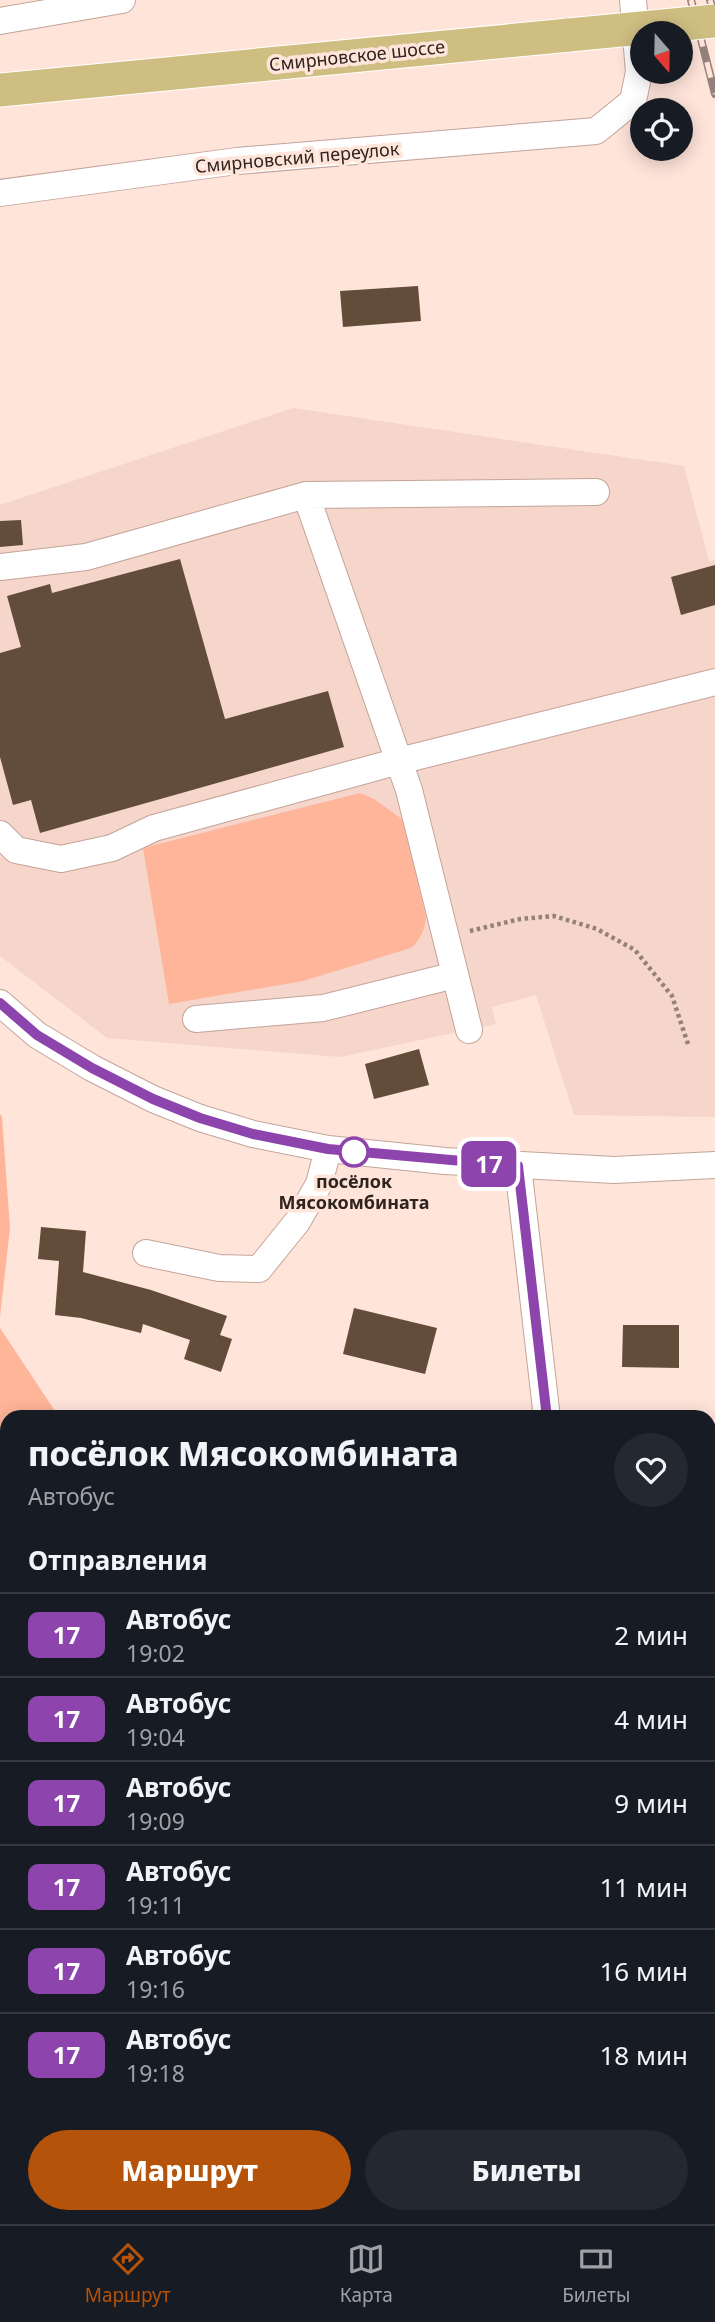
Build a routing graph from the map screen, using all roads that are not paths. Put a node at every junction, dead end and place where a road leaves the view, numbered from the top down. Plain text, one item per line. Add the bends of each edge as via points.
1 (122, 0) edge
2 (633, 0) edge
3 (0, 21) edge
4 (715, 21) edge
5 (0, 90) edge
6 (0, 193) edge
7 (596, 492) dead end
8 (306, 495) junction
9 (0, 567) edge
10 (715, 682) edge
11 (399, 761) junction
12 (0, 834) edge
13 (455, 975) junction
14 (0, 1003) edge
15 (196, 1019) dead end
16 (469, 1030) dead end
17 (328, 1149) junction
18 (715, 1165) edge
19 (518, 1166) junction
20 (146, 1253) dead end
21 (546, 1410) edge

1 - 3 street
2 - 6 street, Смирновский переулок via 639,72 633,101 596,131 237,160
4 - 5 main road, Смирновское шоссе, bridge
7 - 8 street
8 - 9 street via 86,557
8 - 11 street
10 - 11 street
11 - 12 street via 155,828 112,848 61,859 16,850
11 - 13 street
13 - 15 street via 323,1008
13 - 16 street
14 - 17 street via 37,1035 153,1099 253,1134
17 - 19 street
17 - 20 street via 319,1184 297,1222 259,1269 219,1268
18 - 19 street via 614,1170
19 - 21 street

